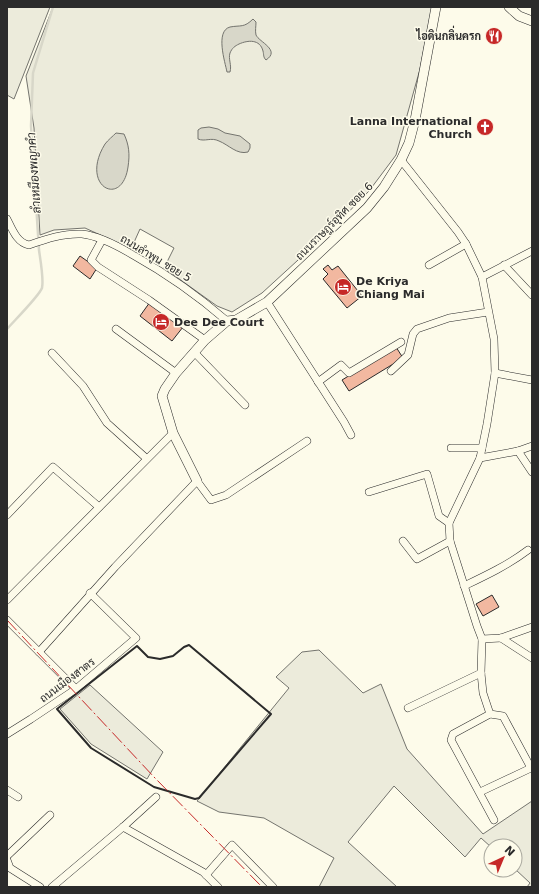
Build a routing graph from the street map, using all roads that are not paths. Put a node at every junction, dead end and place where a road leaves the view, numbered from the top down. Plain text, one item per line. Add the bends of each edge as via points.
1 (436, 7) edge
2 (509, 7) edge
3 (532, 21) edge
4 (401, 160) junction
5 (7, 220) edge
6 (102, 240) junction
7 (466, 244) junction
8 (532, 251) edge
9 (429, 265) dead end
10 (504, 266) junction
11 (482, 277) junction
12 (532, 295) edge
13 (267, 302) junction
14 (488, 312) junction
15 (227, 321) junction
16 (116, 329) dead end
17 (205, 340) junction
18 (401, 342) dead end
19 (194, 352) junction
20 (52, 353) dead end
21 (391, 371) dead end
22 (176, 373) junction
23 (495, 373) junction
24 (532, 380) edge
25 (318, 382) junction
26 (245, 405) dead end
27 (173, 433) junction
28 (351, 435) dead end
29 (307, 441) dead end
30 (532, 446) edge
31 (451, 448) dead end
32 (482, 448) junction
33 (518, 451) junction
34 (146, 458) junction
35 (480, 458) junction
36 (532, 472) edge
37 (197, 481) junction
38 (369, 492) dead end
39 (99, 507) junction
40 (7, 515) edge
41 (449, 522) junction
42 (402, 541) dead end
43 (450, 541) junction
44 (528, 550) dead end
45 (464, 586) junction
46 (90, 593) junction
47 (7, 600) edge
48 (7, 620) edge
49 (532, 627) edge
50 (482, 638) junction
51 (501, 638) junction
52 (39, 652) junction
53 (532, 658) edge
54 (481, 673) junction
55 (76, 688) junction
56 (408, 708) dead end
57 (490, 714) junction
58 (7, 734) edge
59 (7, 790) edge
60 (480, 792) junction
61 (18, 797) dead end
62 (156, 797) dead end
63 (50, 815) dead end
64 (494, 820) dead end
65 (124, 827) junction
66 (7, 856) edge
67 (7, 860) edge
68 (206, 875) junction
69 (40, 887) edge
70 (52, 887) edge
71 (218, 887) edge
72 (273, 887) edge

1 - 4 street, ถนนราษฎร์อุทิศ ซอย 6 via 415,120
2 - 3 street via 519,16
4 - 7 street
4 - 13 street, ถนนราษฎร์อุทิศ ซอย 6 via 367,208
5 - 6 street, ถนนลำพูน ซอย 5 via 20,241 29,245 76,234
6 - 15 street, ถนนลำพูน ซอย 5 via 121,248 171,278
6 - 17 street via 91,260 98,267
7 - 9 street
7 - 11 street
8 - 10 street
10 - 11 street
10 - 12 street
11 - 14 street
13 - 15 street, ถนนราษฎร์อุทิศ ซอย 6 via 236,320
13 - 25 street
14 - 21 street via 450,318 417,329 413,334 408,355
14 - 23 street via 494,339
15 - 17 street, ถนนราษฎร์อุทิศ ซอย 6
16 - 22 street
17 - 19 street, ถนนราษฎร์อุทิศ ซอย 6
18 - 25 street via 349,373 341,365
19 - 22 street, ถนนราษฎร์อุทิศ ซอย 6
19 - 26 street
20 - 34 street via 83,386 107,423
22 - 27 street, ถนนราษฎร์อุทิศ ซอย 6 via 162,396
23 - 24 street
23 - 32 street
25 - 28 street
27 - 34 street
27 - 37 street
29 - 37 street via 226,495 211,500
30 - 33 street
31 - 32 street
32 - 35 street
33 - 35 street
33 - 36 street
34 - 39 street
35 - 41 street
37 - 46 street
38 - 41 street via 427,474 440,516
39 - 40 street via 53,467
39 - 47 street
41 - 43 street
42 - 43 street via 417,559
43 - 45 street
44 - 45 street via 512,562
45 - 50 street
46 - 52 street
46 - 55 street, ถนนเมืองสาตร via 136,638
48 - 52 street
49 - 51 street
50 - 51 street
50 - 54 street
51 - 53 street
52 - 55 street
54 - 56 street
54 - 57 street via 483,693
55 - 58 street, ถนนเมืองสาตร
57 - 60 street via 453,734 451,740
57 - 60 street via 503,716 531,768
59 - 61 street
60 - 64 street
62 - 65 street
63 - 66 street
65 - 68 street
65 - 70 street
67 - 69 street via 10,868
68 - 71 street
68 - 72 street via 232,844

